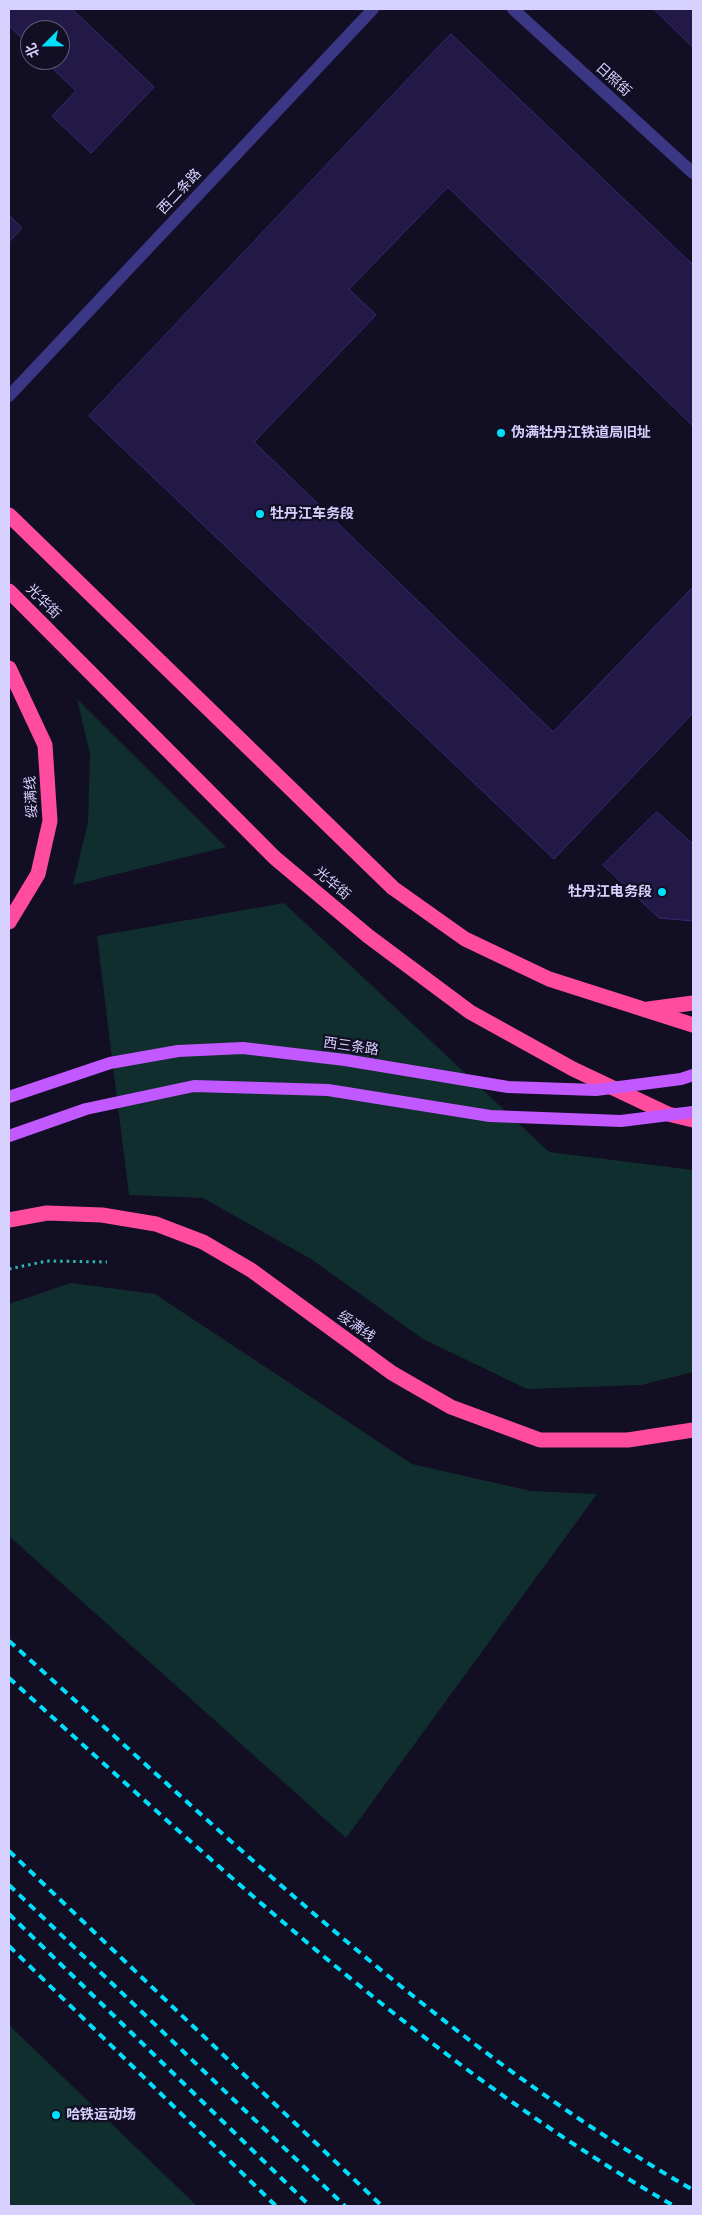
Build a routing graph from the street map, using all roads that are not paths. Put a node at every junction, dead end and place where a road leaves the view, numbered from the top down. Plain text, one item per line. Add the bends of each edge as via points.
1 (373, 9) edge
2 (513, 9) edge
3 (693, 173) edge
4 (9, 396) edge
5 (9, 515) edge
6 (9, 591) edge
7 (9, 668) edge
8 (9, 922) edge
9 (693, 1003) edge
10 (645, 1010) junction
11 (693, 1025) edge
12 (693, 1075) edge
13 (9, 1097) edge
14 (693, 1112) edge
15 (693, 1120) edge
16 (9, 1136) edge
17 (9, 1220) edge
18 (693, 1430) edge

1 - 4 street, 西二条路
2 - 3 street, 日照街
5 - 10 highway via 393,888 465,939 549,979
6 - 15 highway, 光华街 via 276,858 368,936 470,1012 573,1069 668,1114
7 - 8 highway, 绥满线 via 45,745 50,821 38,874
9 - 10 highway
10 - 11 highway
12 - 13 main road, 西三条路, bridge via 596,1090 508,1087 346,1060 234,1049 178,1051 110,1063
14 - 16 main road, bridge via 622,1121 490,1116 328,1090 194,1086 86,1109
17 - 18 highway, 绥满线 via 47,1213 102,1214 156,1224 203,1242 251,1270 392,1374 451,1407 540,1440 628,1440

